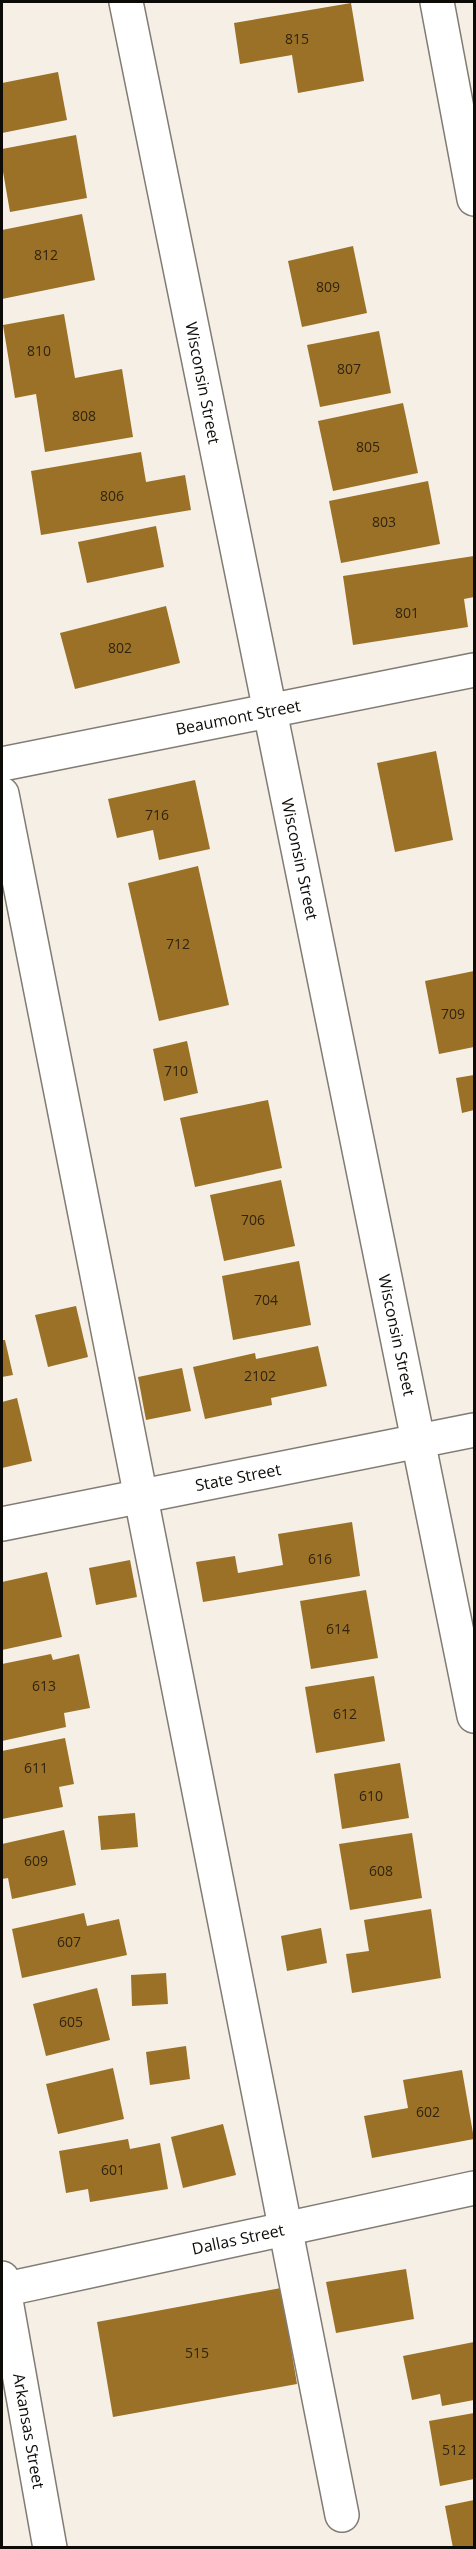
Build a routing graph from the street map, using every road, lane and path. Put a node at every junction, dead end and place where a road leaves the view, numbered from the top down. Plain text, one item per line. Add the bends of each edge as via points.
1 (126, 2) edge
2 (437, 2) edge
3 (474, 199) edge
4 (474, 670) edge
5 (270, 710) junction
6 (2, 764) edge
7 (2, 794) edge
8 (474, 1430) edge
9 (418, 1441) junction
10 (141, 1497) junction
11 (2, 1524) edge
12 (474, 1716) edge
13 (474, 2188) edge
14 (285, 2229) junction
15 (2, 2286) edge
16 (342, 2515) dead end
17 (50, 2547) edge

1 - 5 street, Wisconsin Street
2 - 3 street
4 - 5 street, Beaumont Street
5 - 6 street, Beaumont Street
5 - 9 street, Wisconsin Street
7 - 10 street
8 - 9 street, State Street
9 - 10 street, State Street
9 - 12 street, Wisconsin Street
10 - 11 street, State Street
10 - 14 street
13 - 14 street, Dallas Street
14 - 15 street, Dallas Street
14 - 16 street
15 - 17 street, Arkansas Street

